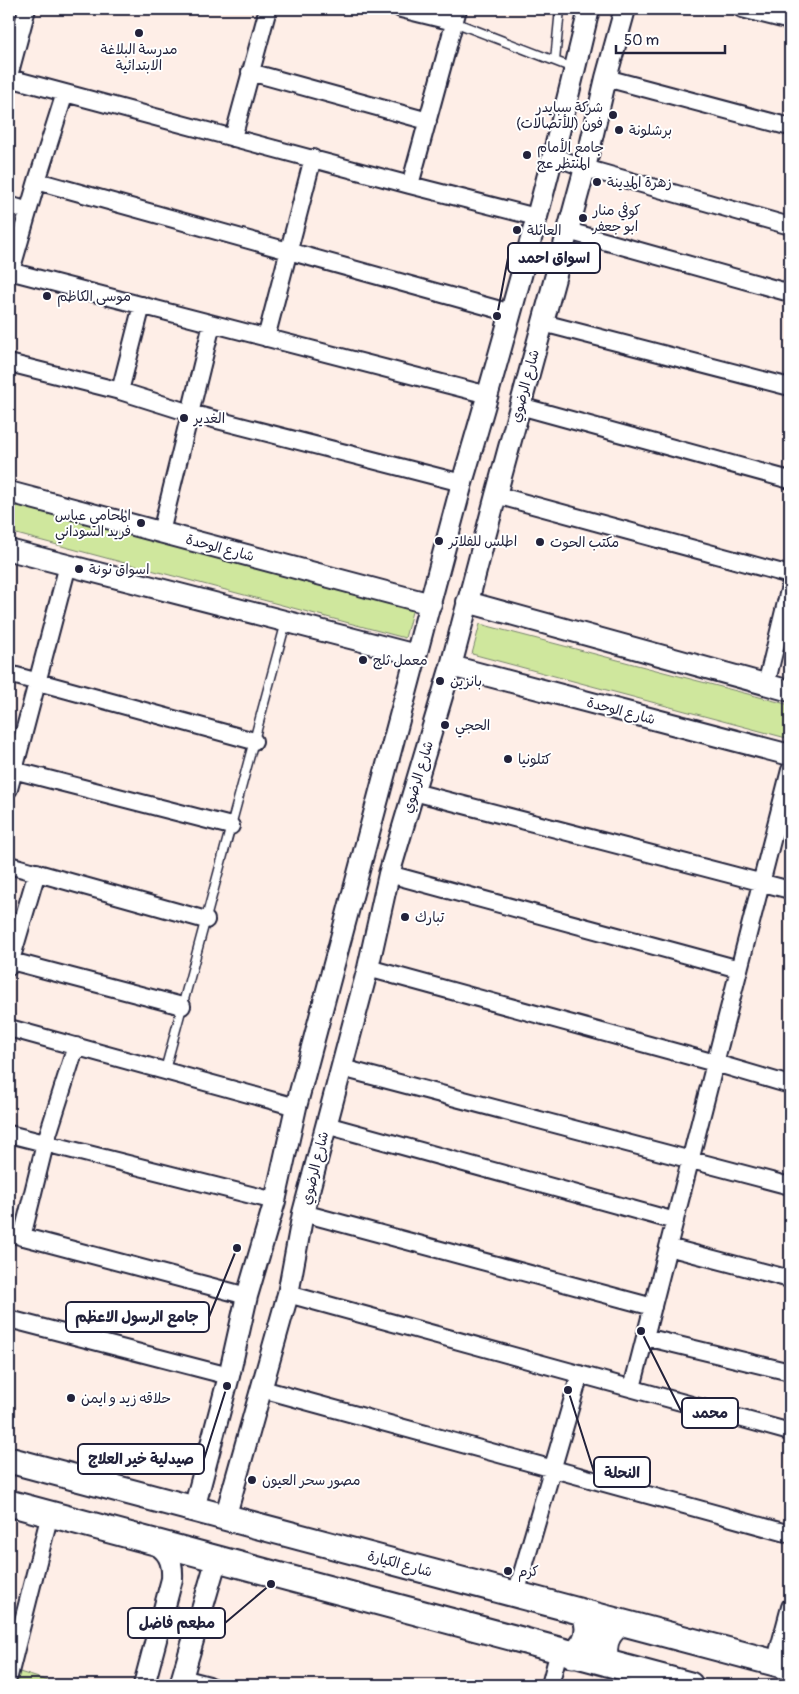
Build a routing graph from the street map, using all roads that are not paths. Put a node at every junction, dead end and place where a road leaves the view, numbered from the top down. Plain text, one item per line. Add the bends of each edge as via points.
1 (27, 9) edge
2 (268, 9) edge
3 (401, 9) edge
4 (560, 9) edge
5 (589, 9) edge
6 (625, 9) edge
7 (742, 9) edge
8 (456, 15) edge
9 (790, 21) edge
10 (15, 26) edge
11 (555, 61) junction
12 (575, 69) junction
13 (250, 72) junction
14 (9, 77) edge
15 (606, 78) junction
16 (65, 93) junction
17 (428, 121) junction
18 (790, 127) edge
19 (233, 138) junction
20 (552, 156) junction
21 (313, 158) junction
22 (586, 168) junction
23 (36, 181) junction
24 (410, 185) junction
25 (9, 205) edge
26 (28, 210) junction
27 (536, 217) junction
28 (790, 226) edge
29 (568, 231) junction
30 (289, 251) junction
31 (10, 271) edge
32 (790, 293) edge
33 (142, 305) junction
34 (510, 313) junction
35 (542, 323) junction
36 (212, 324) junction
37 (266, 338) junction
38 (9, 364) edge
39 (790, 387) edge
40 (120, 392) junction
41 (488, 394) junction
42 (520, 406) junction
43 (190, 412) junction
44 (790, 480) edge
45 (462, 483) junction
46 (9, 492) edge
47 (496, 495) junction
48 (161, 532) junction
49 (9, 550) edge
50 (68, 565) junction
51 (790, 575) edge
52 (790, 586) edge
53 (467, 602) junction
54 (431, 604) junction
55 (286, 622) junction
56 (416, 656) junction
57 (451, 666) junction
58 (9, 674) edge
59 (38, 682) junction
60 (766, 685) junction
61 (790, 691) edge
62 (254, 741) junction
63 (790, 755) edge
64 (12, 769) edge
65 (790, 770) edge
66 (9, 789) edge
67 (414, 792) junction
68 (231, 826) junction
69 (9, 865) edge
70 (37, 872) junction
71 (388, 874) junction
72 (762, 882) junction
73 (790, 890) edge
74 (206, 920) junction
75 (10, 964) edge
76 (368, 968) junction
77 (739, 970) junction
78 (182, 1006) junction
79 (318, 1026) junction
80 (9, 1028) edge
81 (350, 1034) junction
82 (76, 1046) junction
83 (715, 1063) junction
84 (342, 1068) junction
85 (165, 1070) junction
86 (790, 1086) edge
87 (296, 1107) junction
88 (326, 1125) junction
89 (9, 1134) edge
90 (45, 1144) junction
91 (691, 1160) junction
92 (790, 1186) edge
93 (275, 1201) junction
94 (303, 1213) junction
95 (675, 1221) junction
96 (15, 1235) edge
97 (668, 1247) junction
98 (790, 1279) edge
99 (288, 1294) junction
100 (248, 1296) junction
101 (653, 1307) junction
102 (9, 1319) edge
103 (645, 1337) junction
104 (790, 1372) edge
105 (580, 1374) junction
106 (229, 1376) junction
107 (632, 1388) junction
108 (262, 1389) junction
109 (790, 1432) edge
110 (9, 1460) edge
111 (553, 1468) junction
112 (9, 1503) edge
113 (194, 1509) junction
114 (50, 1514) junction
115 (225, 1518) junction
116 (790, 1534) edge
117 (151, 1541) junction
118 (217, 1558) junction
119 (516, 1594) junction
120 (790, 1607) edge
121 (584, 1613) junction
122 (622, 1623) junction
123 (15, 1628) edge
124 (566, 1653) junction
125 (607, 1663) junction
126 (782, 1665) edge
127 (9, 1676) edge
128 (181, 1682) edge
129 (144, 1685) edge
130 (209, 1685) edge
131 (550, 1685) edge
132 (690, 1685) edge

1 - 10 street
2 - 13 street
3 - 8 street
4 - 11 lane
5 - 12 street
6 - 15 street, شارع الرضوي
7 - 9 street
8 - 11 lane
8 - 17 street
10 - 14 street
11 - 12 lane
12 - 20 street
13 - 17 street
13 - 19 street
14 - 16 street
15 - 18 street
15 - 22 street, شارع الرضوي
16 - 19 street
16 - 23 street
17 - 24 street
19 - 21 street
20 - 22 street
20 - 27 street
21 - 24 street
21 - 30 street
22 - 28 street
22 - 29 street, شارع الرضوي
23 - 26 street
23 - 30 street
24 - 27 street
25 - 26 street
26 - 31 street
27 - 34 street
29 - 32 street
29 - 35 street, شارع الرضوي
30 - 34 street
30 - 37 street
31 - 33 street
33 - 36 street
33 - 40 street
34 - 41 street
35 - 39 street
35 - 42 street, شارع الرضوي
36 - 37 street
36 - 43 street
37 - 41 street
38 - 40 street
40 - 43 street
41 - 45 street
42 - 44 street
42 - 47 street, شارع الرضوي
43 - 45 street
43 - 48 street
45 - 54 street
46 - 48 street, شارع الوحدة
47 - 51 street
47 - 53 street, شارع الرضوي
48 - 54 street, شارع الوحدة
49 - 50 street
50 - 55 street
50 - 59 street
52 - 60 street
53 - 57 street, شارع الرضوي
53 - 60 street
54 - 56 street
55 - 56 street
55 - 62 lane
56 - 79 street
57 - 63 street, شارع الوحدة
57 - 67 street, شارع الرضوي
58 - 59 street
59 - 62 street
59 - 64 street
60 - 61 street
62 - 68 lane
64 - 66 street
64 - 68 street
65 - 72 street
67 - 71 street, شارع الرضوي
67 - 72 street
68 - 74 lane
69 - 70 street
70 - 74 street
70 - 75 street
71 - 76 street, شارع الرضوي
71 - 77 street
72 - 73 street
72 - 77 street
74 - 78 lane
75 - 78 street
76 - 81 street, شارع الرضوي
76 - 83 street
77 - 83 street
78 - 85 lane
79 - 81 street
79 - 87 street
80 - 82 street
81 - 84 street, شارع الرضوي
82 - 85 street
82 - 90 street
83 - 86 street
83 - 91 street
84 - 88 street, شارع الرضوي
84 - 91 street
85 - 87 street
87 - 93 street
88 - 94 street, شارع الرضوي
88 - 95 street
89 - 90 street
90 - 93 street
90 - 96 street
91 - 92 street
91 - 95 street
93 - 100 street
94 - 99 street, شارع الرضوي
94 - 101 street
95 - 97 street
96 - 100 street
97 - 98 street
97 - 101 street
99 - 105 street
99 - 108 street, شارع الرضوي
100 - 106 street
101 - 103 street
102 - 106 street
103 - 104 street
103 - 107 street
105 - 107 street
105 - 111 street
106 - 113 street
107 - 109 street
108 - 111 street
108 - 115 street, شارع الرضوي
110 - 113 main road, شارع الكيارة
111 - 116 street
111 - 119 street
112 - 114 main road
113 - 115 main road, شارع الكيارة
114 - 117 main road
114 - 123 street
115 - 119 main road, شارع الكيارة
117 - 118 main road
117 - 129 street via 168,1554 172,1579
118 - 124 main road
118 - 128 street
119 - 121 main road, شارع الكيارة
120 - 126 street
121 - 122 main road, شارع الكيارة
121 - 124 main road via 588,1624 587,1636 582,1647
122 - 125 main road via 607,1637 604,1650
122 - 126 main road, شارع الكيارة
123 - 127 street
124 - 125 main road
124 - 131 street
125 - 132 main road
128 - 130 street

